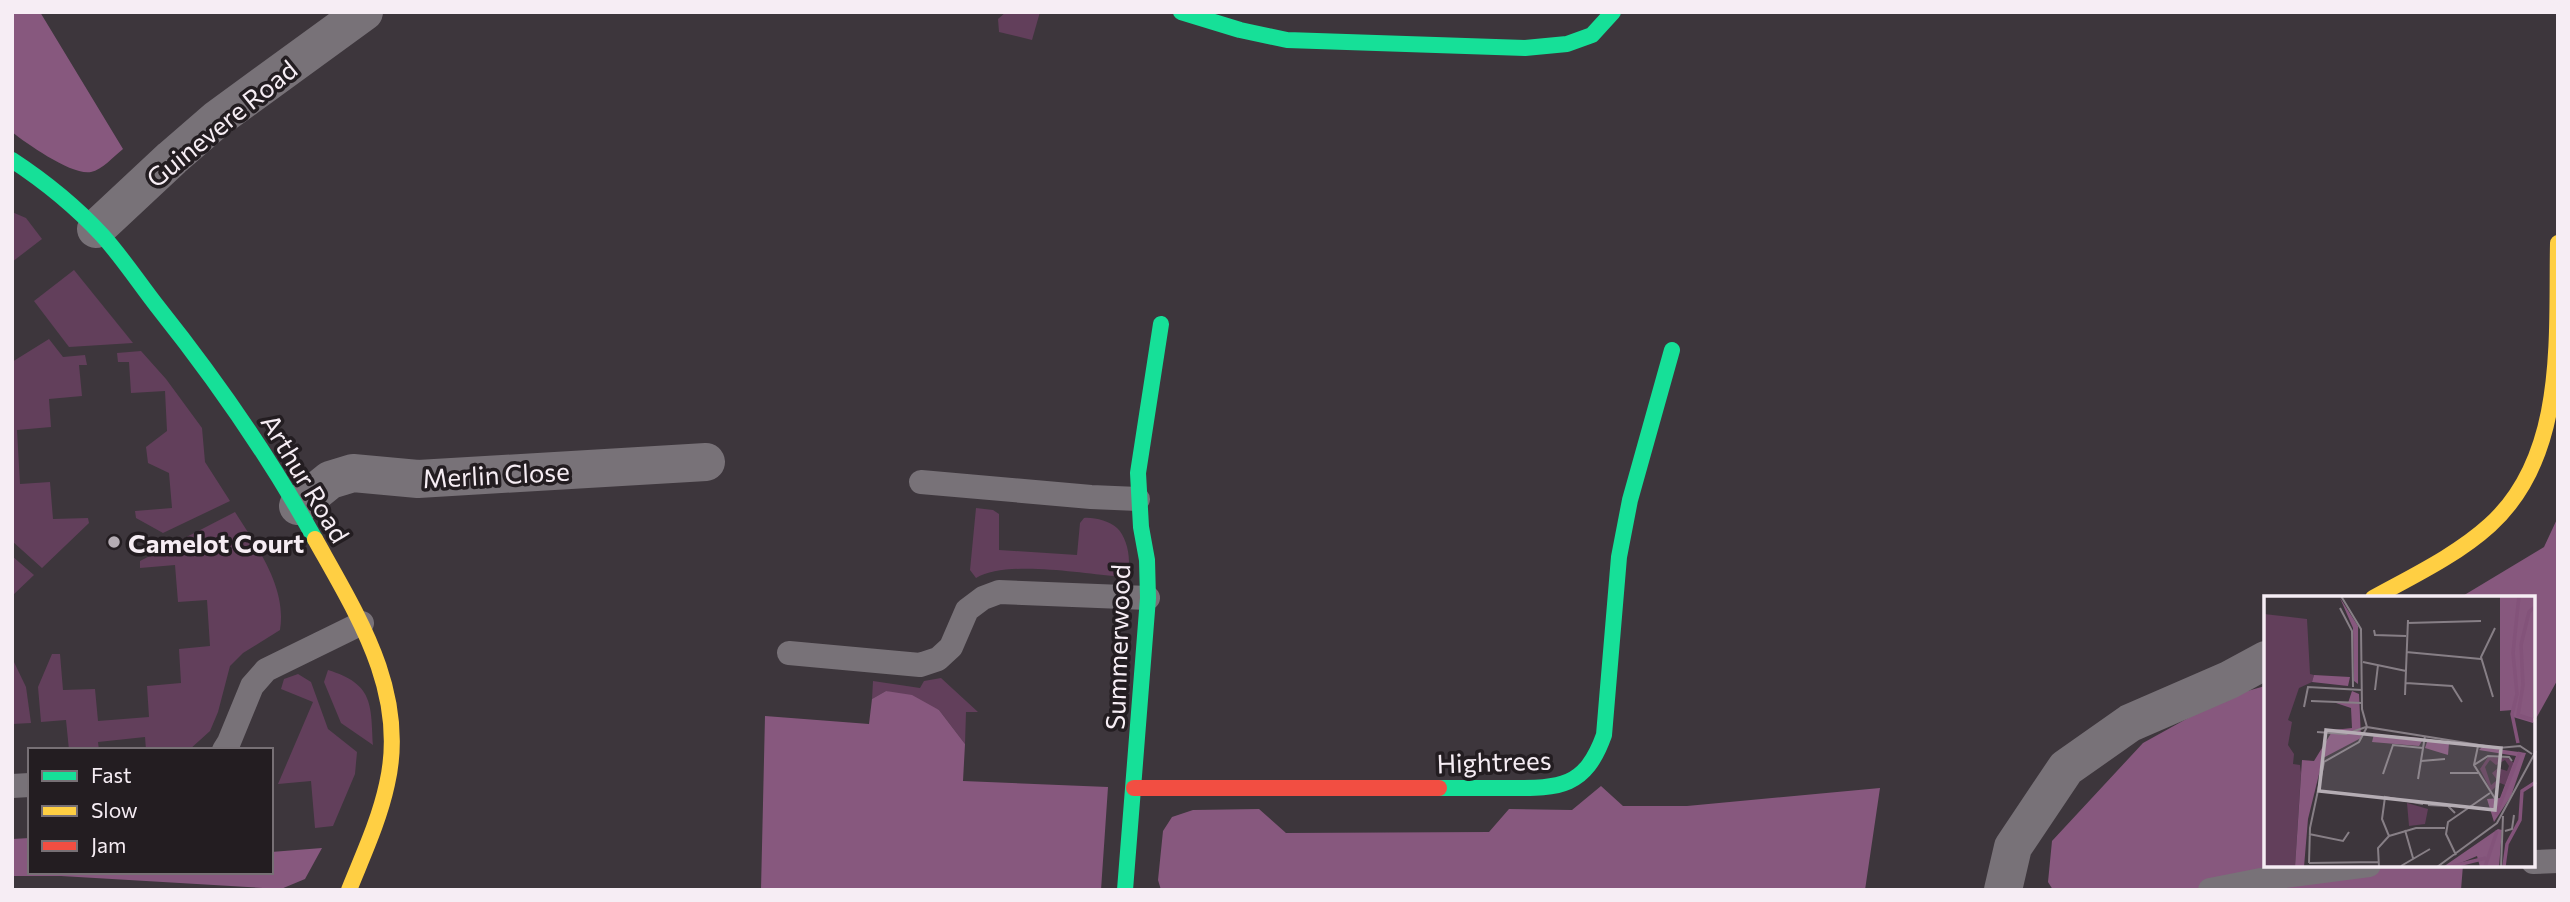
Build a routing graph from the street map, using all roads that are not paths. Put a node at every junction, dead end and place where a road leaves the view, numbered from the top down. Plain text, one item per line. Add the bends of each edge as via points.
1 (1181, 12) edge
2 (1613, 12) edge
3 (352, 15) edge
4 (12, 160) edge
5 (96, 229) junction
6 (2558, 243) edge
7 (1161, 324) dead end
8 (1672, 350) dead end
9 (706, 462) dead end
10 (921, 482) dead end
11 (1138, 499) junction
12 (298, 506) junction
13 (2375, 596) edge
14 (1148, 598) junction
15 (362, 623) junction
16 (789, 653) dead end
17 (2264, 661) edge
18 (225, 748) edge
19 (1134, 788) junction
20 (2558, 861) edge
21 (2535, 862) edge
22 (2354, 867) edge
23 (349, 890) edge
24 (1125, 890) edge
25 (2003, 890) edge
26 (2210, 890) edge

1 - 2 street via 1287,40 1525,48 1567,44 1592,35
3 - 5 street, Guinevere Road via 217,119
4 - 5 street, Arthur Road
5 - 12 street, Arthur Road via 224,391
6 - 13 street via 2548,426 2525,485 2493,523
7 - 11 street, Summerwood
8 - 19 street, Hightrees via 1619,557 1604,734 1596,758 1576,779 1553,788
9 - 12 street, Merlin Close via 418,479 353,473 330,480
10 - 11 lane
11 - 14 street, Summerwood
12 - 15 street, Arthur Road
14 - 16 lane via 999,592 967,610 951,647 938,659 920,665
14 - 19 street, Summerwood
15 - 18 lane via 266,670 252,686
15 - 23 street, Arthur Road via 389,694 393,764 380,812
17 - 25 street via 2130,723 2066,768 2013,847
19 - 24 street, Summerwood
20 - 21 lane
22 - 26 lane

